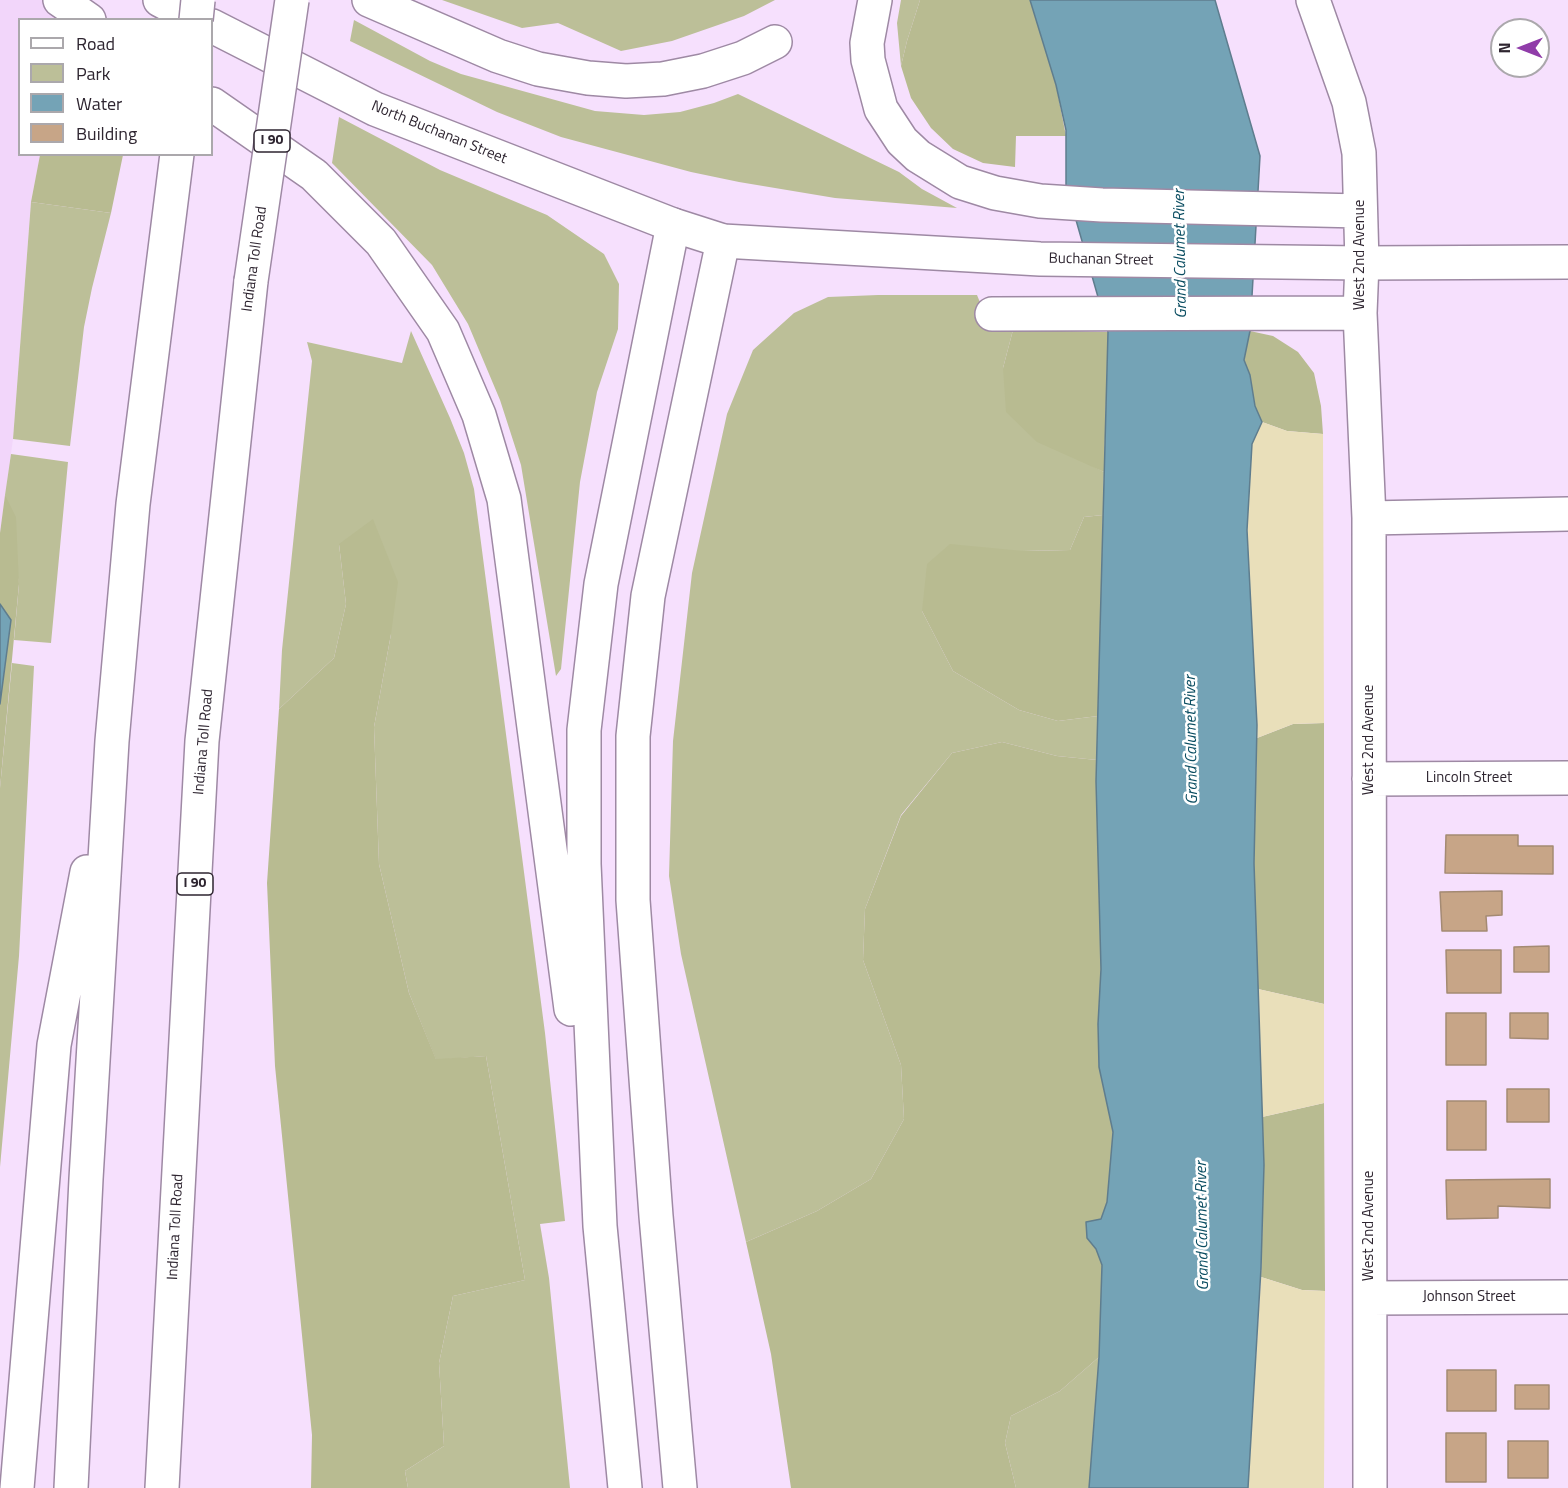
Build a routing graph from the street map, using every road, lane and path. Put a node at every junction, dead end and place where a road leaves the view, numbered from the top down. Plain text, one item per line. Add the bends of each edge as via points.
1 (60, 0) edge
2 (160, 0) edge
3 (198, 0) edge
4 (292, 0) edge
5 (369, 0) edge
6 (875, 0) edge
7 (1315, 0) edge
8 (86, 18) edge
9 (193, 18) edge
10 (197, 18) edge
11 (213, 27) edge
12 (775, 42) dead end
13 (213, 105) edge
14 (177, 156) edge
15 (1360, 211) junction
16 (673, 225) junction
17 (723, 241) junction
18 (1568, 262) edge
19 (1362, 263) junction
20 (1360, 312) junction
21 (992, 314) dead end
22 (1568, 514) edge
23 (1369, 518) junction
24 (112, 741) junction
25 (1568, 778) edge
26 (1369, 779) junction
27 (600, 1226) junction
28 (1568, 1297) edge
29 (1370, 1298) junction
30 (16, 1488) edge
31 (71, 1488) edge
32 (162, 1488) edge
33 (625, 1488) edge
34 (680, 1488) edge
35 (1370, 1488) edge

1 - 8 main road
2 - 9 main road
3 - 10 main road, bridge
4 - 32 main road, Indiana Toll Road / I 90, bridge via 251,281 202,741
5 - 12 main road via 498,56 538,69 588,78 663,79 743,58
6 - 15 main road via 867,43 881,109 902,141 918,156 960,182 1040,201
7 - 15 main road, West 2nd Avenue via 1358,142
11 - 16 main road, North Buchanan Street via 375,109
13 - 27 main road via 314,175 381,242 442,331 479,415 504,499
14 - 24 main road via 133,504
15 - 19 main road, West 2nd Avenue
16 - 17 main road, Buchanan Street
16 - 27 main road via 602,584 584,730 584,864
17 - 19 main road, Buchanan Street via 1040,259
17 - 34 main road via 648,596 633,736 633,900
18 - 19 main road, Buchanan Street
19 - 20 main road, West 2nd Avenue
20 - 21 main road
20 - 23 main road, West 2nd Avenue
22 - 23 main road
23 - 26 main road, West 2nd Avenue
24 - 30 main road via 54,1045
24 - 31 main road
25 - 26 main road, Lincoln Street
26 - 29 main road, West 2nd Avenue
27 - 33 main road
28 - 29 main road, Johnson Street
29 - 35 main road, West 2nd Avenue

